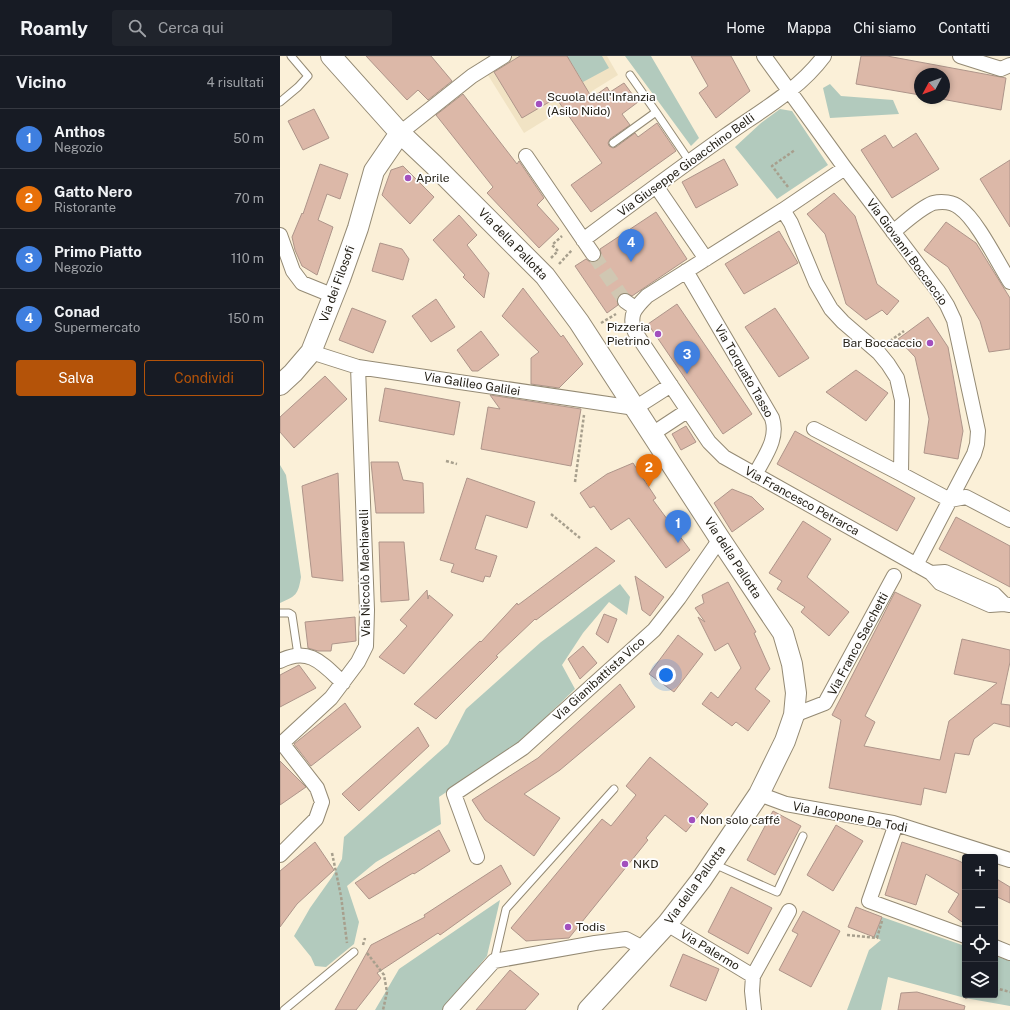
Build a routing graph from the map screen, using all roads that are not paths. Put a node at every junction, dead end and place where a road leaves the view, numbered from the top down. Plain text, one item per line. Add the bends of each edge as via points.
1 (291, 56) edge
2 (331, 56) edge
3 (504, 56) edge
4 (764, 56) edge
5 (824, 56) edge
6 (960, 56) edge
7 (1010, 65) edge
8 (630, 75) dead end
9 (789, 91) junction
10 (280, 102) edge
11 (656, 112) junction
12 (400, 133) junction
13 (613, 143) dead end
14 (526, 156) dead end
15 (690, 162) junction
16 (845, 168) junction
17 (656, 186) junction
18 (783, 210) junction
19 (893, 232) junction
20 (280, 235) edge
21 (583, 240) junction
22 (593, 254) tunnel mouth
23 (706, 258) junction
24 (686, 272) junction
25 (1010, 282) edge
26 (334, 296) junction
27 (311, 352) junction
28 (358, 367) junction
29 (280, 385) edge
30 (671, 385) junction
31 (635, 408) junction
32 (687, 411) junction
33 (814, 429) dead end
34 (652, 434) junction
35 (901, 474) junction
36 (755, 475) junction
37 (950, 500) junction
38 (1010, 520) edge
39 (720, 539) junction
40 (916, 565) junction
41 (894, 576) dead end
42 (1007, 604) edge
43 (280, 613) edge
44 (298, 655) junction
45 (280, 661) edge
46 (342, 683) junction
47 (794, 715) junction
48 (281, 744) edge
49 (614, 789) dead end
50 (759, 794) junction
51 (896, 824) junction
52 (803, 836) dead end
53 (280, 855) edge
54 (477, 857) dead end
55 (1010, 860) edge
56 (712, 863) junction
57 (789, 911) dead end
58 (667, 924) junction
59 (962, 935) edge
60 (998, 948) edge
61 (645, 949) junction
62 (354, 952) road end
63 (1010, 953) edge
64 (494, 961) junction
65 (753, 976) junction
66 (284, 1010) edge
67 (450, 1010) edge
68 (588, 1010) edge
69 (754, 1010) edge

1 - 10 lane via 308,76
2 - 12 main road, Via della Pallotta
3 - 12 street via 472,76
4 - 9 street, Via Giovanni Boccaccio
5 - 9 street, Via Giuseppe Gioacchino Belli via 815,68
6 - 7 street via 1001,69
8 - 11 lane
9 - 15 street, Via Giuseppe Gioacchino Belli
9 - 16 street, Via Giovanni Boccaccio
11 - 13 lane
11 - 15 lane
12 - 26 main road, Via dei Filosofi via 374,171 358,228
12 - 31 main road, Via della Pallotta via 545,276
14 - 21 street
15 - 17 street, Via Giuseppe Gioacchino Belli
16 - 18 street
16 - 19 street, Via Giovanni Boccaccio
17 - 21 street, Via Giuseppe Gioacchino Belli
17 - 23 street
18 - 23 street
18 - 35 street via 816,283 831,309 879,353 897,378 902,400
19 - 25 street via 932,204 951,203 961,208 978,229
19 - 37 street, Via Giovanni Boccaccio via 928,276 954,320 978,432 974,454
20 - 26 street via 294,271 302,283
21 - 22 street
23 - 24 street
24 - 30 street, Via Francesco Petrarca via 630,305 635,332
24 - 36 street, Via Torquato Tasso via 772,418 774,435
26 - 27 main road, Via dei Filosofi
27 - 28 street, Via Galileo Galilei
27 - 29 main road, Via dei Filosofi
28 - 31 street, Via Galileo Galilei
28 - 46 street, Via Niccolò Machiavelli via 367,602 366,646
30 - 31 street
30 - 32 street, Via Francesco Petrarca
31 - 34 main road, Via della Pallotta
32 - 34 street
32 - 36 street, Via Francesco Petrarca via 716,450
33 - 35 street
34 - 39 main road, Via della Pallotta
35 - 37 street
36 - 40 street, Via Francesco Petrarca
37 - 38 street via 966,497
37 - 40 street, Via Giovanni Boccaccio
39 - 47 main road, Via della Pallotta via 783,633 792,664 796,692
39 - 54 street, Via Gianibattista Vico via 654,630 523,748 454,794
40 - 42 street, Via Francesco Petrarca via 931,573 945,572 994,594
41 - 47 street, Via Franco Sacchetti via 825,703
43 - 44 lane via 292,615
44 - 45 street
44 - 46 street via 314,657
46 - 48 street, Via Niccolò Machiavelli via 330,698
47 - 50 main road, Via della Pallotta via 785,741
48 - 53 street via 317,788 322,802 316,819
49 - 64 lane via 506,909
50 - 51 street, Via Jacopone Da Todi via 786,804
50 - 56 main road, Via della Pallotta
51 - 55 street, Via Jacopone Da Todi
51 - 59 street via 869,901
52 - 56 lane via 777,892
56 - 58 main road, Via della Pallotta
57 - 65 street, Via Palermo
58 - 61 main road, Via della Pallotta
58 - 65 street, Via Palermo
60 - 63 street
61 - 64 street via 626,939
61 - 68 main road, Via della Pallotta
62 - 66 lane
64 - 67 street
65 - 69 street, Via Palermo

